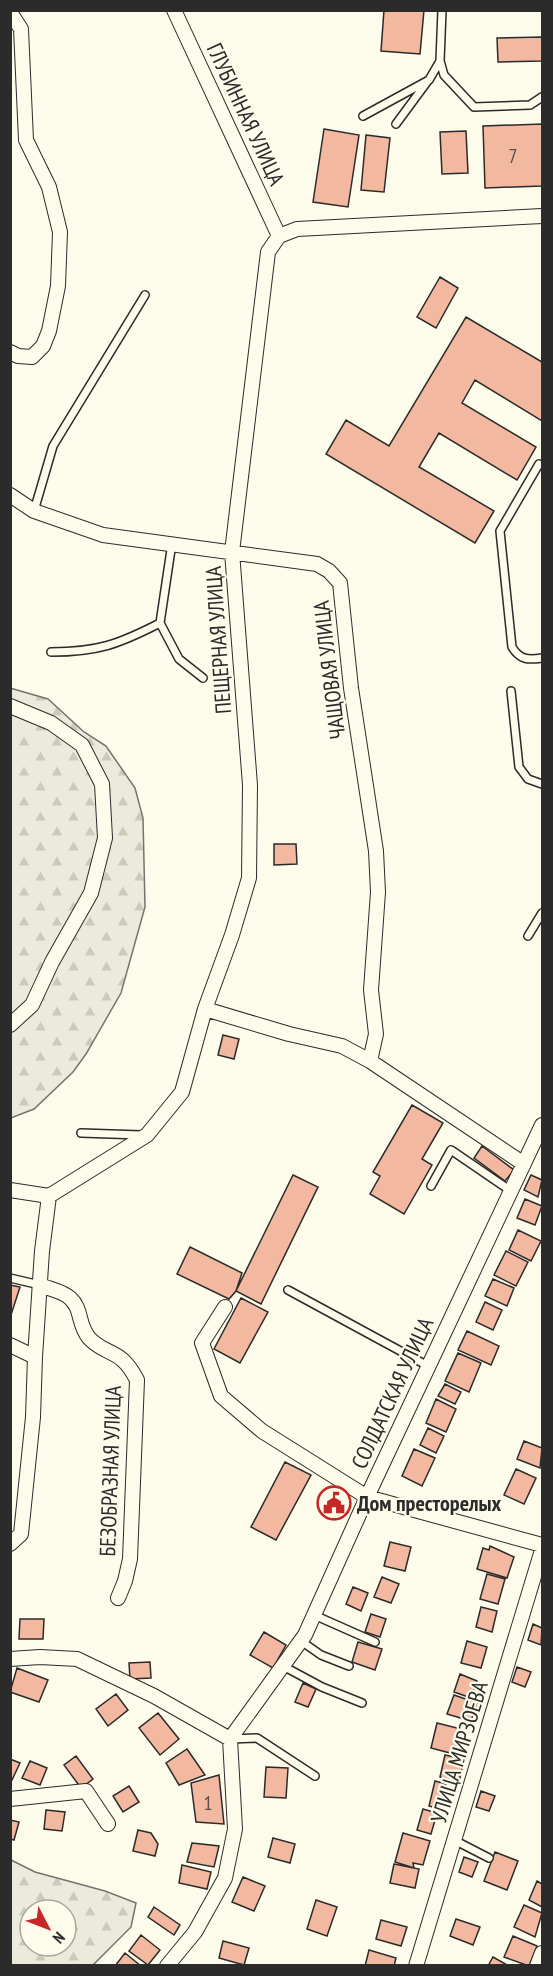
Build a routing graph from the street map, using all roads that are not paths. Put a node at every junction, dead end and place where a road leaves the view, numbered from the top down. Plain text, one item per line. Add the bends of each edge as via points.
1 (174, 10) edge
2 (442, 10) edge
3 (10, 12) edge
4 (440, 61) junction
5 (429, 80) junction
6 (543, 96) edge
7 (363, 116) dead end
8 (396, 124) dead end
9 (543, 216) edge
10 (279, 236) junction
11 (145, 296) dead end
12 (10, 352) edge
13 (539, 464) dead end
14 (10, 495) edge
15 (34, 511) junction
16 (172, 543) junction
17 (232, 552) junction
18 (160, 623) junction
19 (51, 652) dead end
20 (543, 658) edge
21 (203, 678) dead end
22 (512, 691) dead end
23 (10, 706) edge
24 (543, 784) edge
25 (543, 913) edge
26 (528, 936) dead end
27 (205, 1009) junction
28 (10, 1025) edge
29 (370, 1061) junction
30 (543, 1125) edge
31 (81, 1133) dead end
32 (147, 1135) junction
33 (524, 1164) junction
34 (431, 1186) dead end
35 (10, 1190) edge
36 (511, 1191) junction
37 (50, 1196) junction
38 (10, 1278) edge
39 (40, 1285) junction
40 (288, 1290) dead end
41 (225, 1307) dead end
42 (10, 1345) edge
43 (35, 1357) junction
44 (429, 1366) junction
45 (367, 1497) junction
46 (10, 1544) edge
47 (543, 1545) edge
48 (543, 1550) edge
49 (118, 1598) dead end
50 (314, 1615) junction
51 (301, 1641) junction
52 (375, 1642) dead end
53 (10, 1659) edge
54 (283, 1666) junction
55 (349, 1666) dead end
56 (362, 1702) dead end
57 (230, 1739) junction
58 (315, 1776) dead end
59 (10, 1799) edge
60 (108, 1824) dead end
61 (454, 1840) junction
62 (489, 1858) dead end
63 (543, 1953) edge
64 (167, 1965) edge
65 (416, 1965) edge
66 (537, 1965) edge

1 - 10 street, ГЛУБИННАЯ УЛИЦА
2 - 4 lane
3 - 12 street via 21,29 26,140 49,187 60,232 58,285 43,346 32,357
4 - 5 lane
4 - 6 lane via 444,75 474,106 530,105
5 - 7 lane
5 - 8 lane
9 - 10 street via 297,230
10 - 17 street, ПЕЩЕРНАЯ УЛИЦА via 268,252
11 - 15 lane via 53,446
13 - 20 lane via 501,531 512,646 518,656 528,660
14 - 15 street, ЧАЩОВАЯ УЛИЦА
15 - 16 street, ЧАЩОВАЯ УЛИЦА via 103,535
16 - 17 street, ЧАЩОВАЯ УЛИЦА
16 - 18 lane
17 - 27 street, ПЕЩЕРНАЯ УЛИЦА via 250,785 249,878
17 - 29 street, ЧАЩОВАЯ УЛИЦА via 317,564 340,583 351,688 376,851 378,892 371,990 376,1034
18 - 19 lane via 117,645 82,652
18 - 21 lane via 179,659
22 - 24 lane via 519,767 528,779
23 - 28 street via 51,723 82,745 102,784 105,838 91,893 32,1005
25 - 26 lane
27 - 29 street via 342,1046
27 - 32 street, ПЕЩЕРНАЯ УЛИЦА via 182,1092
29 - 33 street
30 - 33 street, СОЛДАТСКАЯ УЛИЦА
31 - 32 lane
32 - 37 street, ПЕЩЕРНАЯ УЛИЦА
33 - 36 street, СОЛДАТСКАЯ УЛИЦА
34 - 36 lane via 451,1150
35 - 37 street
36 - 44 street, СОЛДАТСКАЯ УЛИЦА
37 - 39 street
38 - 39 lane
39 - 43 street
39 - 49 street, БЕЗОБРАЗНАЯ УЛИЦА via 68,1296 78,1308 80,1326 92,1340 129,1364 137,1380 130,1559
40 - 44 lane
41 - 45 street via 202,1343 221,1396 262,1431
42 - 43 street
43 - 46 street via 21,1534
44 - 45 street, СОЛДАТСКАЯ УЛИЦА
45 - 47 street
45 - 50 street, СОЛДАТСКАЯ УЛИЦА
48 - 61 street, УЛИЦА МИРЗОЕВА
50 - 51 street, СОЛДАТСКАЯ УЛИЦА
50 - 52 lane
51 - 54 street, СОЛДАТСКАЯ УЛИЦА
51 - 55 lane via 321,1655
53 - 57 street via 77,1659
54 - 56 lane
54 - 57 street, СОЛДАТСКАЯ УЛИЦА
57 - 58 lane via 257,1738
57 - 64 street via 235,1829 225,1878 195,1932
59 - 60 street via 86,1791
61 - 62 lane
61 - 65 street, УЛИЦА МИРЗОЕВА
63 - 66 street

